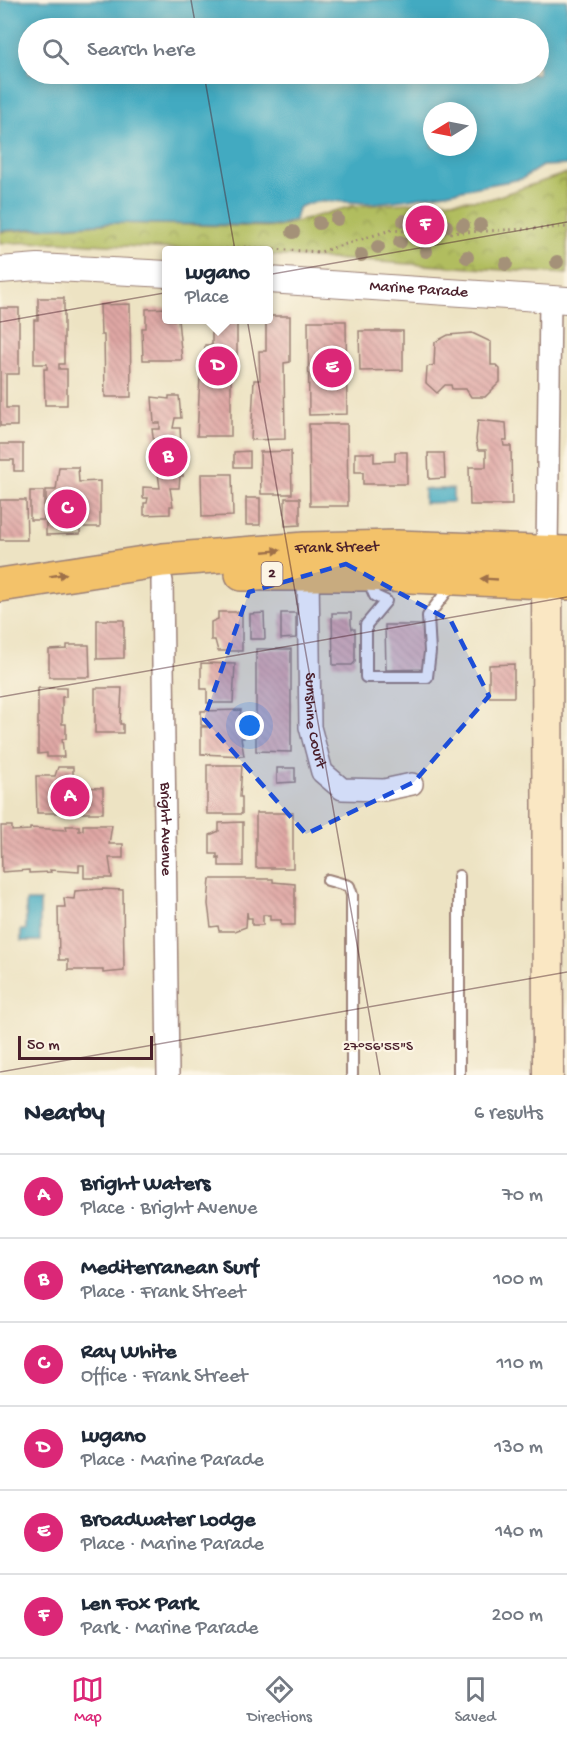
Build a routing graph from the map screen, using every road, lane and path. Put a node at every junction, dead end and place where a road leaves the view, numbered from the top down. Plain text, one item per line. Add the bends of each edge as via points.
1 (567, 227) edge
2 (273, 249) edge
3 (0, 270) edge
4 (162, 274) edge
5 (273, 280) edge
6 (558, 300) edge
7 (557, 568) edge
8 (308, 573) junction
9 (365, 574) junction
10 (457, 578) junction
11 (162, 581) junction
12 (0, 585) edge
13 (0, 607) edge
14 (412, 784) dead end
15 (459, 876) dead end
16 (328, 880) dead end
17 (558, 1004) edge
18 (168, 1075) edge
19 (352, 1075) edge
20 (459, 1075) edge
21 (548, 1075) edge

1 - 2 path via 445,233 391,230 320,252
3 - 4 street via 38,267
5 - 6 street, Marine Parade
6 - 7 street
7 -> 10 highway, Frank Street / 2
12 -> 7 highway, Frank Street / 2 via 163,560 305,549 397,547
7 - 17 main road
8 - 9 highway, Frank Street / 2
8 - 11 highway, Frank Street / 2
8 - 14 street, Sunshine Court via 310,727 322,772 342,789 384,790
9 - 10 highway, Frank Street / 2
9 - 10 lane via 375,596 386,602 366,625 366,677 427,677 428,616
11 - 13 highway, Frank Street / 2
11 - 18 street, Bright Avenue
15 - 20 lane
16 - 19 lane via 349,886 352,895
17 - 21 main road

